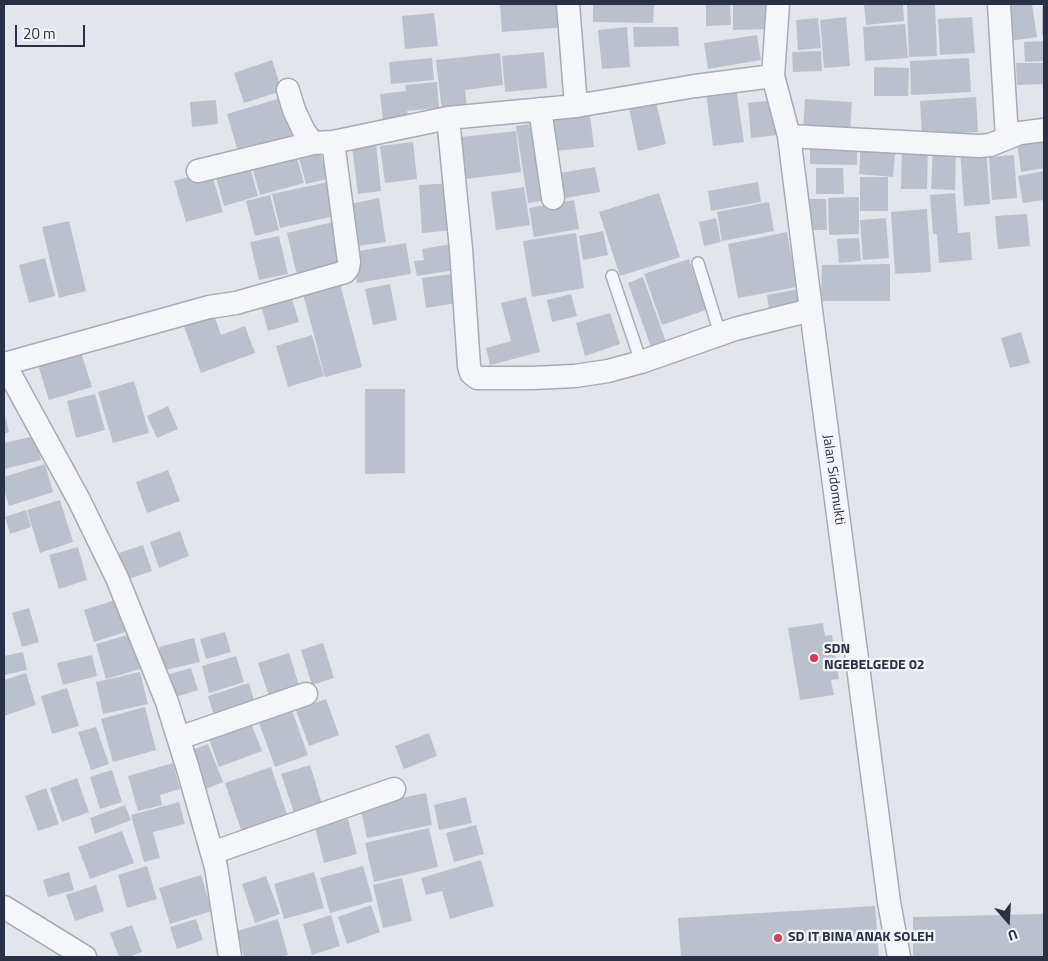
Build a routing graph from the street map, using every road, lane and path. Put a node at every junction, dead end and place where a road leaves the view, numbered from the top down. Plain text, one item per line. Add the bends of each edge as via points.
1 (568, 4) edge
2 (778, 4) edge
3 (999, 4) edge
4 (773, 76) junction
5 (288, 90) dead end
6 (576, 106) junction
7 (540, 109) junction
8 (448, 118) junction
9 (1044, 130) edge
10 (789, 136) junction
11 (1007, 138) junction
12 (323, 142) junction
13 (198, 171) dead end
14 (553, 198) dead end
15 (698, 263) dead end
16 (612, 276) dead end
17 (810, 310) junction
18 (720, 334) junction
19 (641, 362) junction
20 (4, 364) edge
21 (306, 694) dead end
22 (179, 738) junction
23 (394, 789) dead end
24 (212, 854) junction
25 (4, 908) edge
26 (85, 957) edge
27 (230, 957) edge
28 (899, 957) edge

1 - 6 street
2 - 4 street, Jalan Sidomukti
3 - 11 street
4 - 6 street
4 - 10 street, Jalan Sidomukti
5 - 12 street via 304,131
6 - 7 street
7 - 8 street
7 - 14 street
8 - 12 street
8 - 19 street via 471,373 477,378 575,376 608,372
9 - 11 street
10 - 11 street via 979,146
10 - 17 street, Jalan Sidomukti
12 - 13 street
12 - 20 street via 349,262 345,272
15 - 18 lane
16 - 19 lane
17 - 18 street
17 - 28 street, Jalan Sidomukti
18 - 19 street
20 - 22 street via 79,500 117,578
21 - 22 street
22 - 24 street
23 - 24 street
24 - 27 street
25 - 26 street

